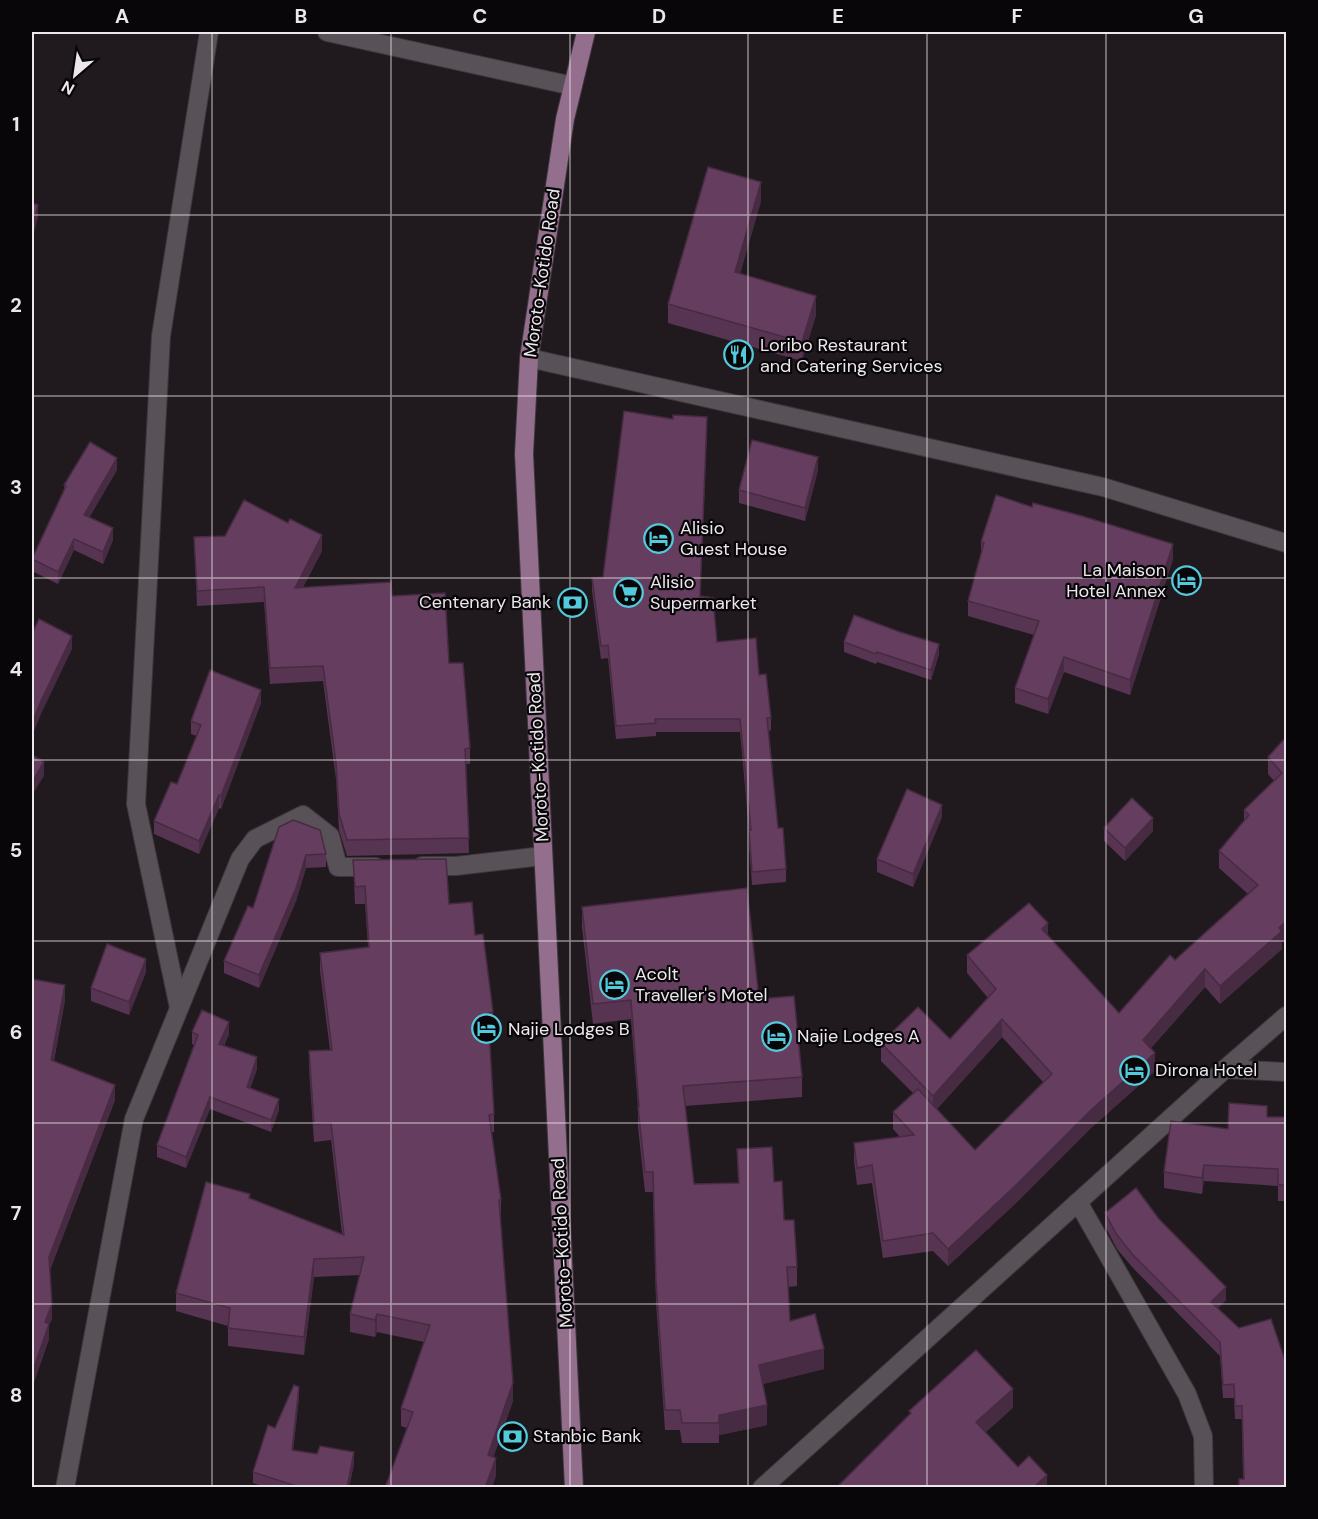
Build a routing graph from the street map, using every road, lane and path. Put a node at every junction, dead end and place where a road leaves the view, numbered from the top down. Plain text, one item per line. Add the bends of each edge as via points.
1 (209, 32) edge
2 (327, 32) edge
3 (586, 32) edge
4 (573, 86) junction
5 (529, 358) junction
6 (1287, 543) edge
7 (542, 856) junction
8 (179, 1008) junction
9 (1287, 1016) edge
10 (1225, 1069) junction
11 (1287, 1072) edge
12 (1078, 1202) junction
13 (65, 1488) edge
14 (574, 1488) edge
15 (762, 1488) edge
16 (1204, 1488) edge

1 - 8 street via 161,336 136,804
2 - 4 street
3 - 4 main road, Moroto-Kotido Road
4 - 5 main road, Moroto-Kotido Road
5 - 6 street via 1103,487
5 - 7 main road, Moroto-Kotido Road via 524,454
7 - 8 street via 456,866 338,867 330,836 303,815 255,839 240,859
7 - 14 main road, Moroto-Kotido Road
8 - 13 street via 134,1119
9 - 10 street
10 - 11 street
10 - 12 street
12 - 15 street
12 - 16 street via 1187,1394 1203,1436

